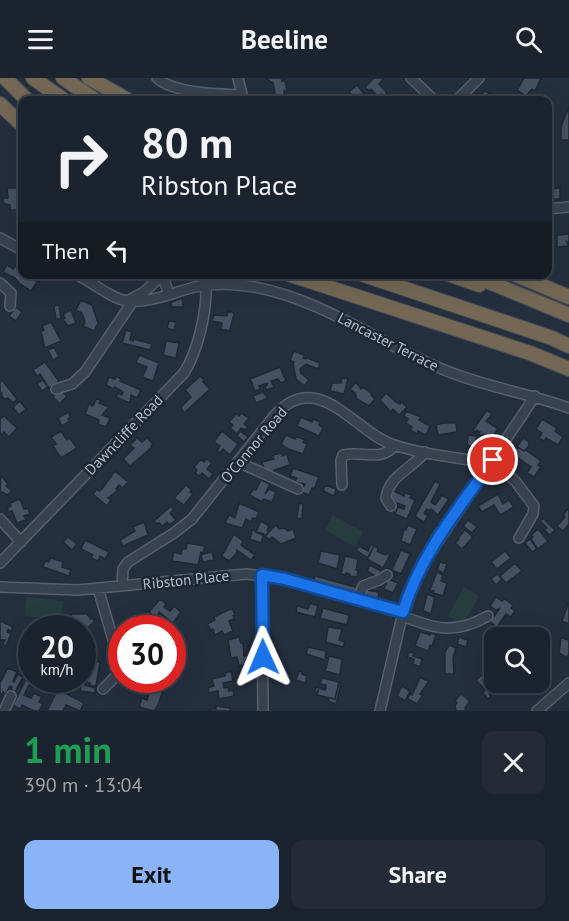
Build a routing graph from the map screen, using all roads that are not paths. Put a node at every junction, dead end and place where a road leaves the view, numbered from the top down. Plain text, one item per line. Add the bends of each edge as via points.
1 (4, 78) edge
2 (33, 78) edge
3 (39, 78) edge
4 (63, 78) edge
5 (91, 78) edge
6 (158, 78) edge
7 (411, 78) edge
8 (479, 78) edge
9 (240, 93) edge
10 (23, 96) edge
11 (59, 96) edge
12 (59, 96) edge
13 (89, 96) edge
14 (120, 96) edge
15 (430, 96) edge
16 (461, 96) edge
17 (0, 104) edge
18 (18, 121) edge
19 (569, 207) edge
20 (552, 209) edge
21 (0, 238) edge
22 (18, 248) edge
23 (84, 279) edge
24 (156, 279) edge
25 (159, 279) edge
26 (165, 279) edge
27 (303, 279) edge
28 (376, 279) edge
29 (463, 279) edge
30 (482, 279) edge
31 (526, 279) edge
32 (535, 279) edge
33 (0, 283) edge
34 (206, 285) junction
35 (164, 295) junction
36 (569, 296) edge
37 (130, 301) junction
38 (10, 306) dead end
39 (546, 306) junction
40 (569, 315) edge
41 (569, 346) edge
42 (569, 369) edge
43 (56, 389) dead end
44 (535, 396) junction
45 (569, 408) edge
46 (394, 445) junction
47 (425, 452) junction
48 (492, 461) junction
49 (238, 462) junction
50 (342, 485) dead end
51 (298, 489) dead end
52 (391, 506) dead end
53 (0, 519) edge
54 (519, 538) dead end
55 (21, 542) junction
56 (0, 563) edge
57 (262, 575) junction
58 (387, 575) dead end
59 (122, 586) junction
60 (0, 587) edge
61 (98, 588) junction
62 (358, 600) junction
63 (403, 614) junction
64 (488, 616) dead end
65 (569, 682) edge
66 (103, 689) dead end
67 (11, 696) dead end
68 (4, 711) edge
69 (263, 711) edge
70 (380, 711) edge
71 (537, 711) edge

1 - 10 highway
2 - 11 highway
3 - 12 highway
4 - 13 highway
5 - 14 highway
6 - 9 street via 172,87
7 - 15 street
8 - 16 street
17 - 18 highway
19 - 20 street
21 - 22 street
23 - 37 street
24 - 37 street
25 - 35 street
26 - 35 street
27 - 42 highway
28 - 41 highway
29 - 39 highway
30 - 39 highway
31 - 36 highway
32 - 36 highway
33 - 38 street via 11,293
34 - 35 street, Lancaster Terrace
34 - 44 street, Lancaster Terrace via 247,286 291,297 353,323 448,372
34 - 55 street, Dawncliffe Road via 206,305 184,373
35 - 37 street, Lancaster Terrace
37 - 43 street via 85,372 72,384
39 - 40 highway
44 - 45 street, Lancaster Terrace
44 - 48 street
46 - 47 street, O'Connor Road
46 - 49 street, O'Connor Road via 378,438 339,408 305,398 281,408
46 - 50 street via 383,455 343,455
47 - 48 street, O'Connor Road
47 - 52 street via 391,484 386,498
48 - 54 street via 534,506
48 - 63 street via 424,561
49 - 51 street
49 - 59 street, O'Connor Road via 192,519 128,562 123,569
53 - 55 street
55 - 56 street, Dawncliffe Road
57 - 59 street, Ribston Place
57 - 62 street, Ribston Place
57 - 69 street
58 - 62 street via 363,586
59 - 61 street, Ribston Place
60 - 61 street, Ribston Place
61 - 66 street via 121,667
62 - 63 street, Ribston Place
63 - 64 street, Ribston Place via 430,626 447,628 468,626
63 - 70 street
65 - 71 street
67 - 68 street

